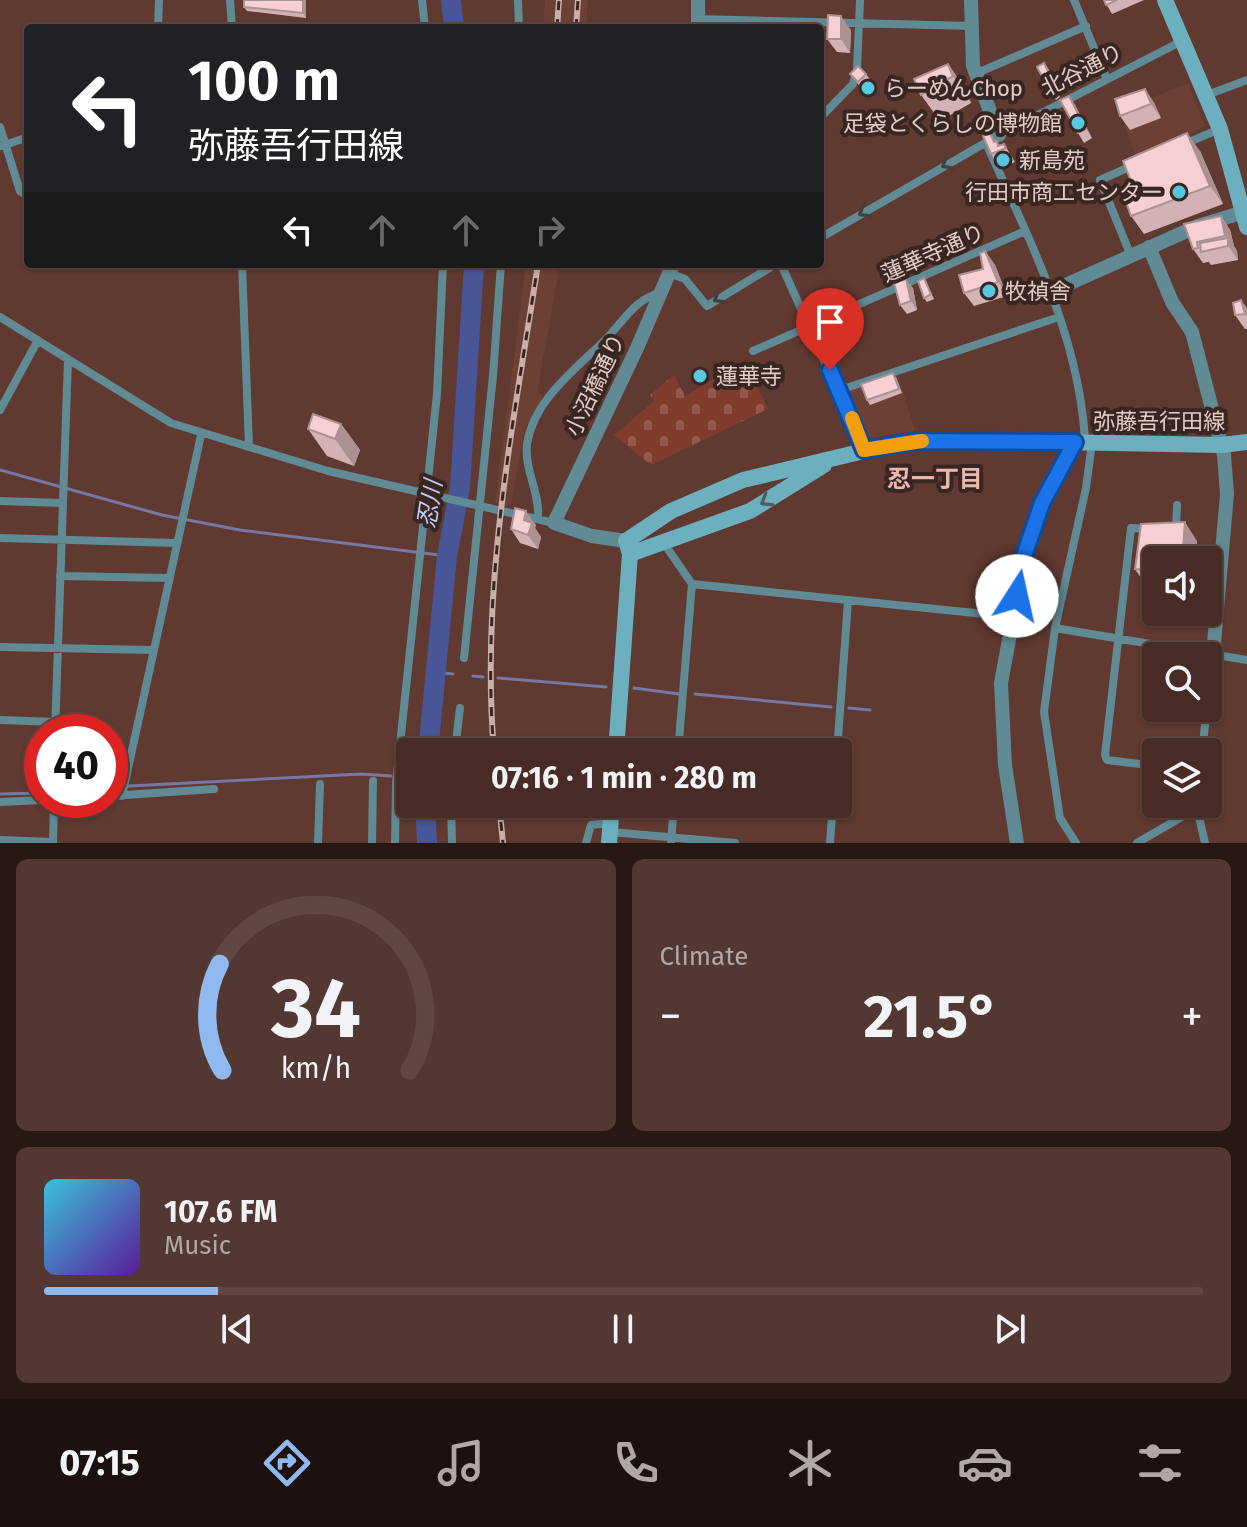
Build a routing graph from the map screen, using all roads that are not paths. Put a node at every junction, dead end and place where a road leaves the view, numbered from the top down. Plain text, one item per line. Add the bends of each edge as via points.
1 (159, 0) edge
2 (230, 0) edge
3 (422, 0) edge
4 (518, 0) edge
5 (698, 0) edge
6 (860, 0) edge
7 (971, 0) edge
8 (1074, 0) edge
9 (1165, 0) edge
10 (859, 23) junction
11 (158, 24) edge
12 (232, 24) edge
13 (425, 24) edge
14 (519, 24) edge
15 (698, 24) edge
16 (972, 26) junction
17 (1086, 26) junction
18 (1184, 40) junction
19 (975, 74) junction
20 (1106, 77) junction
21 (1247, 80) edge
22 (1207, 95) junction
23 (824, 114) edge
24 (0, 127) edge
25 (1220, 129) junction
26 (24, 138) edge
27 (992, 139) junction
28 (2, 146) edge
29 (1180, 146) edge
30 (1140, 163) edge
31 (24, 194) edge
32 (1246, 219) edge
33 (1025, 231) junction
34 (824, 236) edge
35 (1149, 247) junction
36 (1131, 256) junction
37 (242, 268) edge
38 (443, 268) edge
39 (501, 268) edge
40 (671, 268) edge
41 (771, 268) edge
42 (780, 268) edge
43 (662, 292) junction
44 (1050, 292) junction
45 (0, 317) edge
46 (1059, 317) junction
47 (811, 328) junction
48 (38, 340) junction
49 (753, 351) dead end
50 (68, 359) junction
51 (840, 390) junction
52 (0, 410) edge
53 (201, 435) junction
54 (1084, 442) junction
55 (1247, 442) edge
56 (1222, 445) junction
57 (249, 446) junction
58 (864, 450) junction
59 (833, 460) junction
60 (428, 492) junction
61 (0, 501) edge
62 (62, 503) junction
63 (480, 504) junction
64 (1177, 505) dead end
65 (538, 517) junction
66 (554, 523) junction
67 (1, 538) edge
68 (61, 539) junction
69 (663, 542) junction
70 (176, 543) junction
71 (628, 548) junction
72 (60, 576) junction
73 (168, 578) junction
74 (692, 584) junction
75 (848, 601) junction
76 (1014, 617) junction
77 (1055, 628) junction
78 (1117, 639) junction
79 (1214, 642) edge
80 (1142, 643) edge
81 (0, 647) edge
82 (57, 649) junction
83 (153, 650) junction
84 (1222, 656) edge
85 (464, 658) dead end
86 (1247, 660) edge
87 (460, 708) dead end
88 (56, 714) edge
89 (0, 720) edge
90 (24, 721) edge
91 (457, 738) edge
92 (617, 738) edge
93 (679, 738) edge
94 (838, 738) edge
95 (1142, 764) edge
96 (128, 768) edge
97 (373, 781) dead end
98 (320, 784) dead end
99 (214, 789) dead end
100 (128, 796) edge
101 (24, 801) edge
102 (0, 802) edge
103 (54, 818) edge
104 (451, 818) edge
105 (673, 818) edge
106 (832, 818) edge
107 (1180, 818) edge
108 (1199, 818) edge
109 (610, 832) edge
110 (0, 840) edge
111 (671, 840) edge
112 (53, 842) edge
113 (318, 843) edge
114 (372, 843) edge
115 (395, 843) edge
116 (452, 843) edge
117 (586, 843) edge
118 (735, 843) edge
119 (830, 843) edge
120 (1017, 843) edge
121 (1076, 843) edge
122 (1137, 843) edge
123 (1205, 843) edge

1 - 11 street
2 - 12 street
3 - 13 street
4 - 14 street
5 - 15 street
6 - 10 street
7 - 16 street
8 - 17 street
9 - 18 main road
10 - 15 street
10 - 16 street
10 - 23 street via 853,84
16 - 19 street
17 - 19 street
17 - 20 street
18 - 20 street, 北谷通り
18 - 22 main road
19 - 27 street
20 - 27 street, 北谷通り
21 - 22 street
22 - 25 main road
24 - 28 street
25 - 29 street
25 - 32 main road
26 - 28 street
27 - 33 street
27 -> 34 street, 北谷通り
28 - 31 street
30 - 36 street via 1100,180
32 - 35 street
33 - 44 street
33 - 47 street, 蓮華寺通り
35 - 36 street
35 - 56 street via 1172,302 1192,332
36 - 44 street
37 - 57 street
38 - 60 street
39 - 63 street
41 -> 40 street via 707,306
40 - 43 street, 小沼橋通り
42 - 47 street
43 - 65 street via 629,311 544,406 527,445
43 - 66 street, 小沼橋通り
44 - 46 street
45 - 48 street
46 - 51 street
46 - 54 street
47 - 49 street, 蓮華寺通り
47 - 51 street
48 - 50 street
48 - 52 street
50 - 53 street via 171,423
50 - 62 street
51 - 58 street
53 - 57 street
53 - 70 street
54 - 56 main road, 弥藤吾行田線
54 - 58 main road, 弥藤吾行田線 via 917,441
54 - 76 street via 1042,503 1025,553
54 - 77 street via 1086,488
55 - 56 main road, 弥藤吾行田線
56 - 79 street via 1227,494
57 - 60 street via 328,471
58 - 59 main road, 弥藤吾行田線
59 -> 69 main road, 弥藤吾行田線 via 761,505
59 - 71 main road, 弥藤吾行田線 via 743,480 671,511
60 - 63 street
60 - 115 street via 396,783
61 - 62 street
62 - 68 street
63 - 65 street
63 - 85 street
64 - 78 street via 1176,530 1131,528
65 - 66 street
66 - 71 street
67 - 68 street
68 - 70 street
68 - 72 street
69 - 71 main road, 弥藤吾行田線
69 - 74 street
70 - 73 street
71 - 92 main road
72 - 73 street
72 - 82 street
73 - 83 street
74 - 75 street
74 - 93 street
75 - 76 street
75 - 94 street
76 - 120 street via 1001,683 1001,721
77 - 78 street
77 - 121 street via 1044,712 1060,818
78 - 80 street
78 - 95 street via 1105,755 1107,760
81 - 82 street
82 - 83 street
82 - 88 street
83 - 96 street
84 - 86 street
87 - 91 street
89 - 90 street
97 - 114 street
98 - 113 street
99 - 100 street
101 - 102 street
103 - 112 street
104 - 116 street
105 - 111 street
106 - 119 street
107 - 122 street
108 - 123 street
109 - 111 street
109 - 117 street via 591,825
110 - 112 street
111 - 118 street

